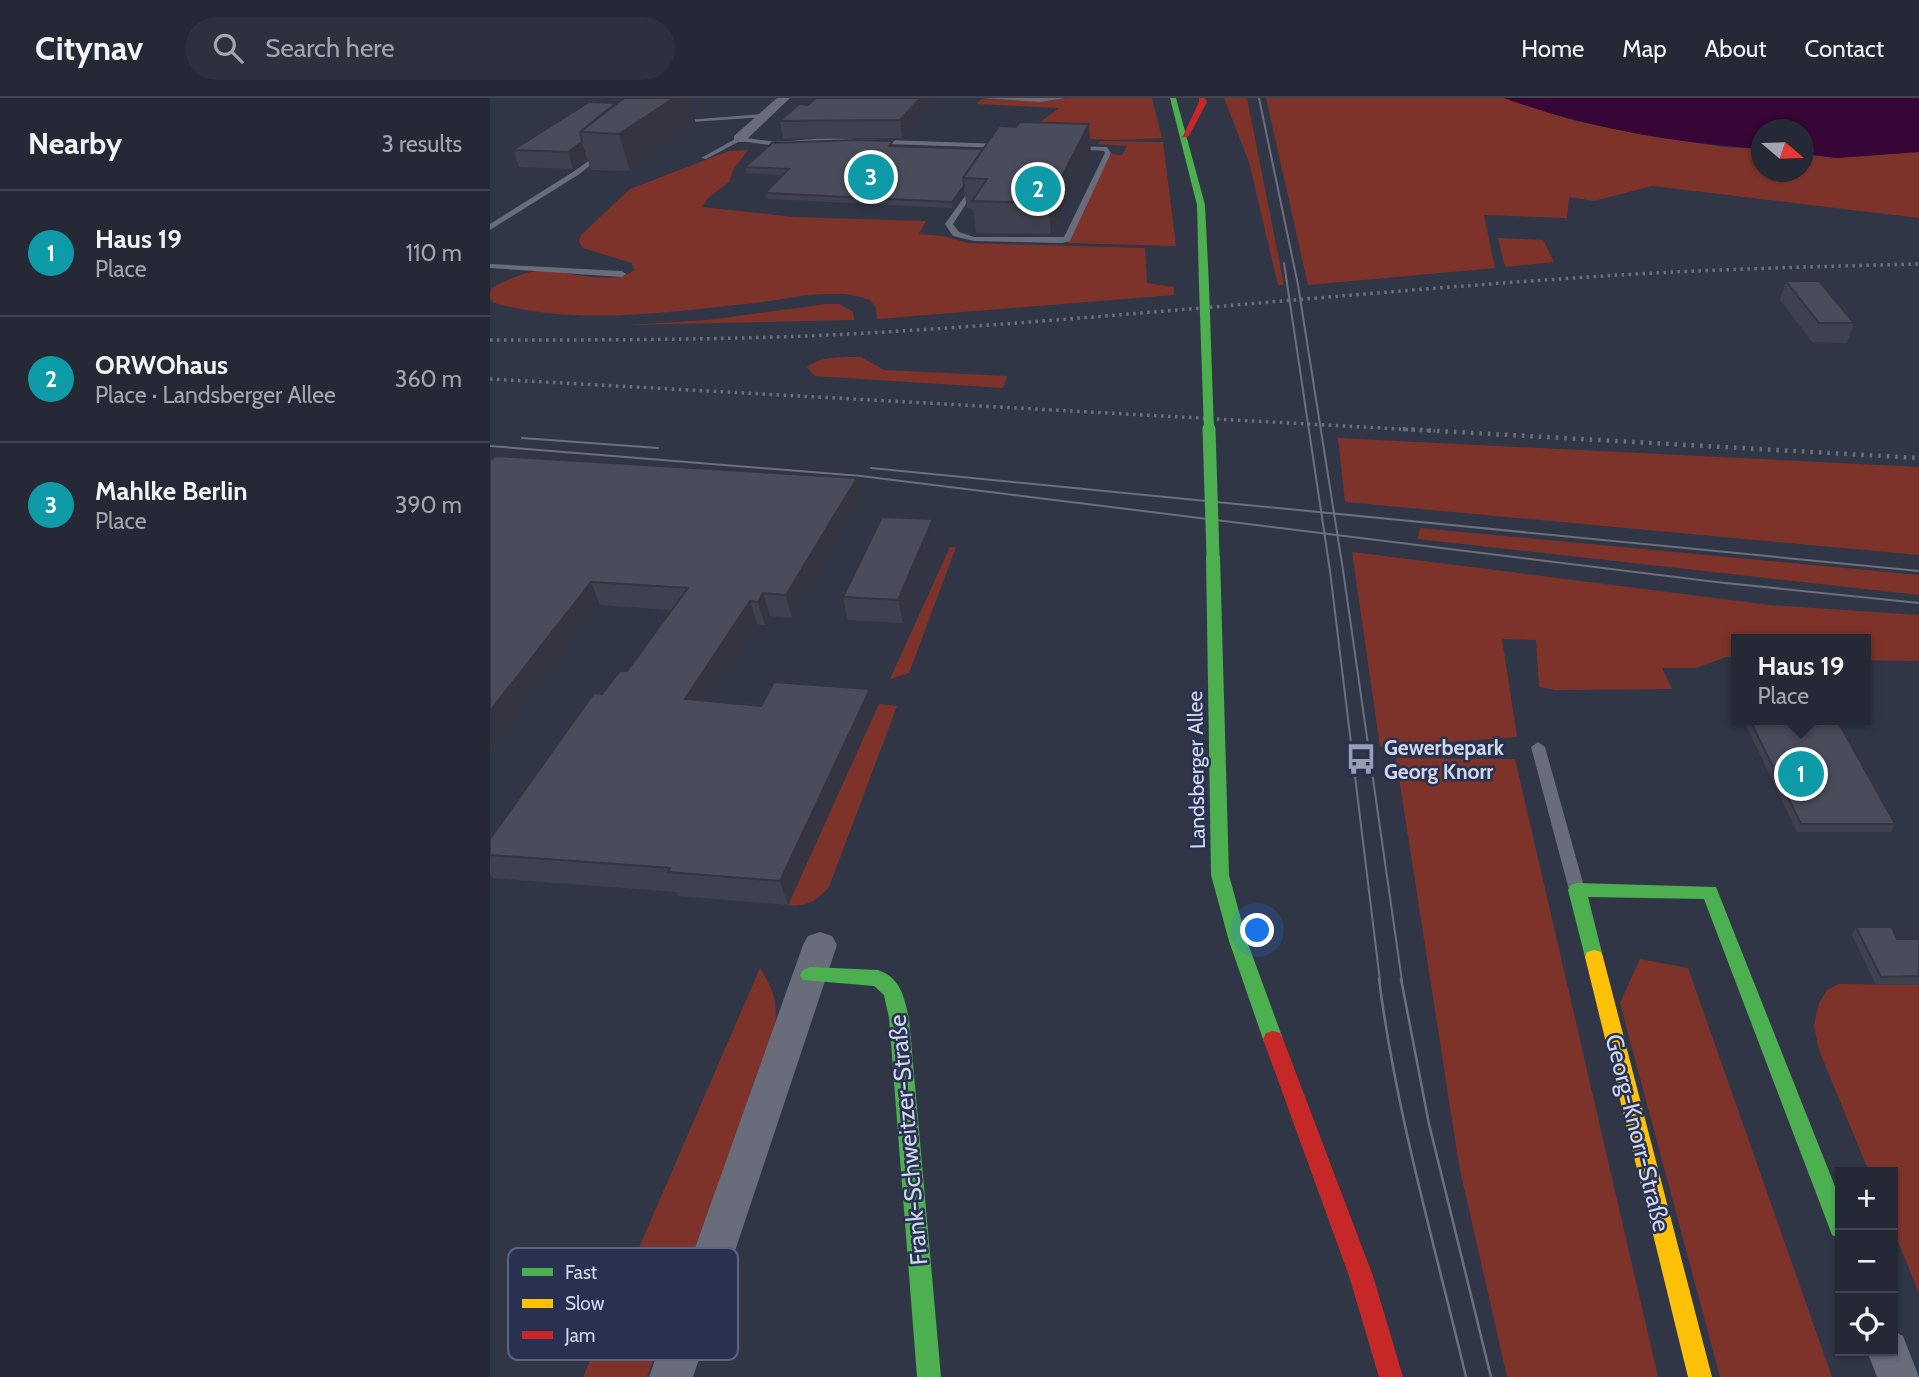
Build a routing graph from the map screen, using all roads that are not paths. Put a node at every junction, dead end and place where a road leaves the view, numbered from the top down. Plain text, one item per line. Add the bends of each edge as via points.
1 (784, 98) edge
2 (984, 98) edge
3 (1063, 98) edge
4 (1173, 98) edge
5 (1202, 98) edge
6 (763, 116) junction
7 (667, 122) edge
8 (1185, 136) junction
9 (739, 139) junction
10 (1002, 146) junction
11 (1015, 146) edge
12 (1067, 148) edge
13 (608, 149) edge
14 (995, 156) edge
15 (704, 158) dead end
16 (980, 178) edge
17 (490, 228) edge
18 (490, 266) edge
19 (622, 274) dead end
20 (1538, 747) dead end
21 (1577, 890) junction
22 (815, 960) joint
23 (1835, 1214) edge
24 (716, 1248) edge
25 (1890, 1356) edge
26 (677, 1360) edge
27 (671, 1377) edge
28 (929, 1377) edge
29 (1391, 1377) edge
30 (1700, 1377) edge
31 (1899, 1377) edge

1 - 6 street
2 - 3 lane
4 - 8 main road, Landsberger Allee
5 - 8 main road
6 - 7 lane
6 - 9 street
8 - 29 main road, Landsberger Allee, bridge via 1201,205 1205,286 1220,875 1238,941 1361,1276
9 - 10 lane via 776,144 828,140
9 - 15 lane
10 - 11 lane
10 - 14 lane
12 - 16 lane via 1107,149 1108,153 1062,242 974,239 956,234 949,223
13 - 17 lane via 578,174
18 - 19 lane
20 - 21 lane, Georg-Knorr-Straße
21 - 23 main road via 1710,892
21 - 30 main road, Georg-Knorr-Straße
22 - 24 street, Frank-Schweitzer-Straße
22 - 28 main road, Frank-Schweitzer-Straße via 878,978 893,991
25 - 31 street
26 - 27 street, Frank-Schweitzer-Straße

